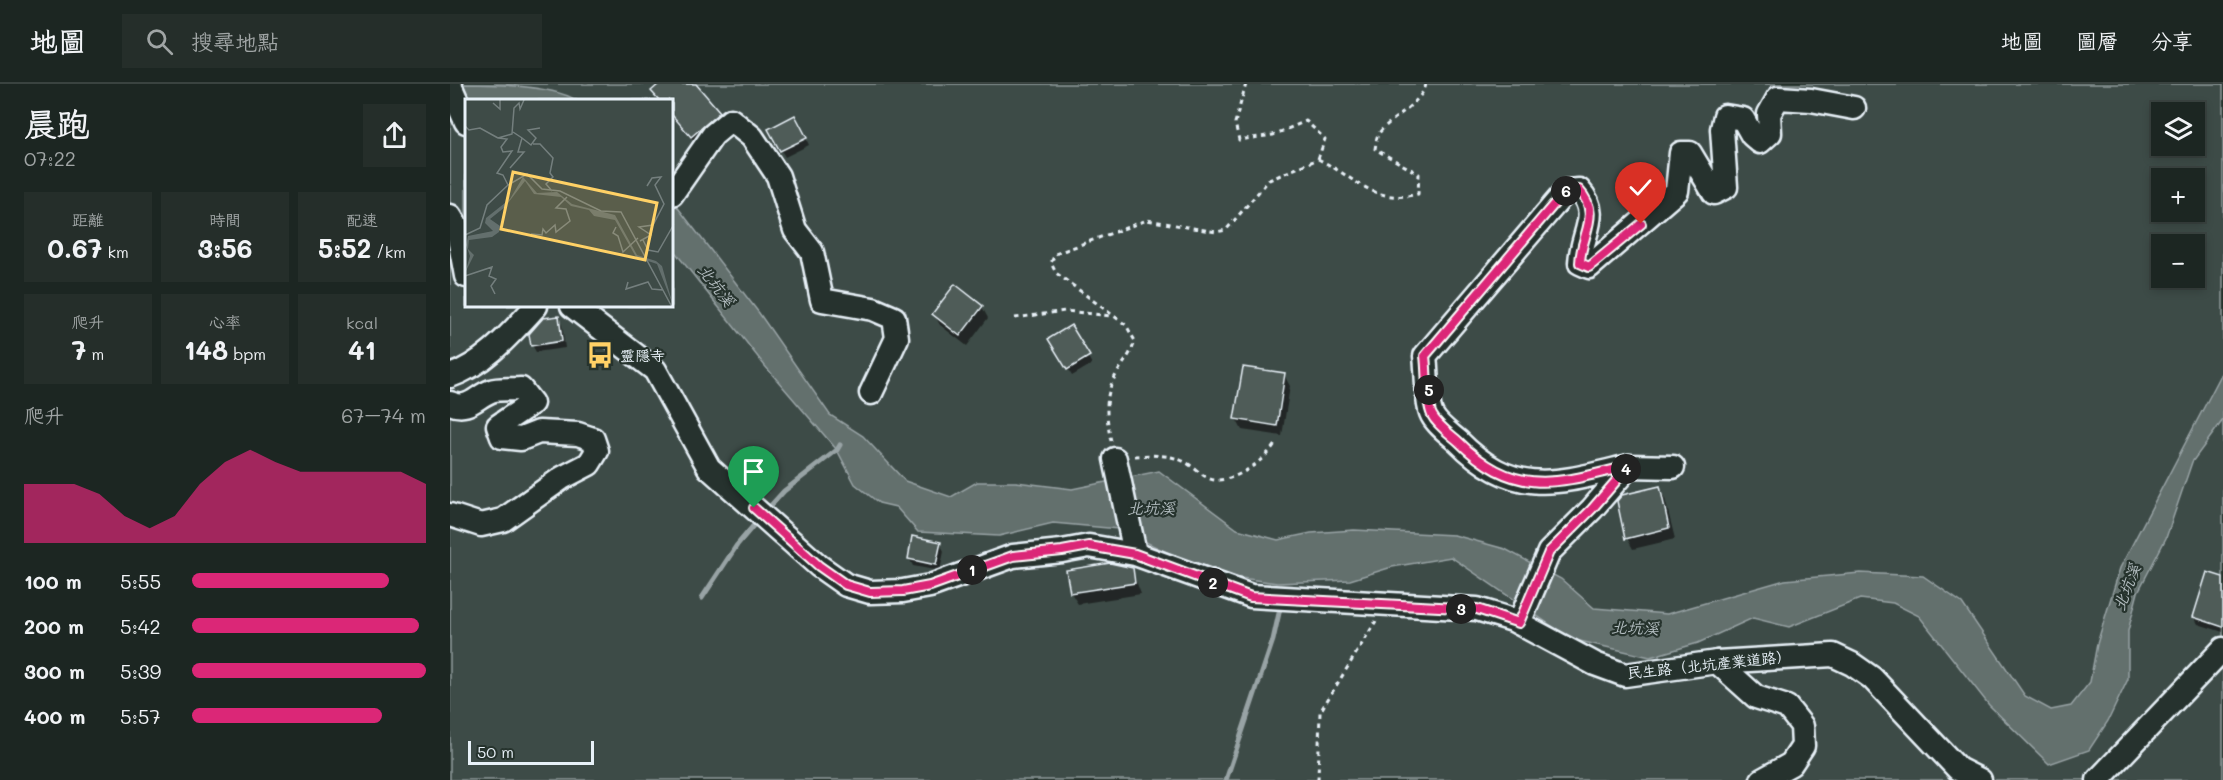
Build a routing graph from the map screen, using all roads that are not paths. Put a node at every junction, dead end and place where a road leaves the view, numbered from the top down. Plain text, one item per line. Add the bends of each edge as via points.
1 (450, 85) edge
2 (1854, 108) dead end
3 (465, 120) edge
4 (674, 191) edge
5 (450, 216) edge
6 (465, 270) edge
7 (530, 308) edge
8 (584, 310) edge
9 (450, 376) edge
10 (871, 393) dead end
11 (450, 403) edge
12 (1115, 458) road end
13 (1629, 466) junction
14 (1673, 467) dead end
15 (450, 515) edge
16 (1135, 553) dead end
17 (1519, 622) junction
18 (2223, 649) edge
19 (1717, 662) junction
20 (1762, 780) edge
21 (1980, 780) edge
22 (2098, 780) edge

1 - 3 street
2 - 13 street via 1778,98 1769,114 1770,133 1760,142 1743,119 1725,116 1722,129 1726,187 1714,193 1690,153 1681,153 1677,191 1589,267 1580,263 1580,255 1592,214 1589,201 1579,190 1566,190 1425,356 1432,414 1464,447 1508,477 1536,483 1570,480
4 - 10 street via 713,135 731,120 752,137 778,176 795,230 812,252 822,300 873,309 894,318 897,338
5 - 6 street via 457,226
7 - 9 street via 476,364
8 - 17 street, 民生路（北坑產業道路） via 655,370 709,468 846,585 870,592 903,591 930,586 1013,556 1089,546 1135,554 1251,597 1477,609
11 - 15 street via 459,407 491,391 521,389 532,403 498,426 502,437 521,439 539,432 578,434 593,439 597,451 589,464 562,478 503,520 481,525
12 - 16 street
13 - 14 street
13 - 17 street via 1549,552
17 - 19 street, 民生路（北坑產業道路） via 1625,675
18 - 22 street
19 - 20 street via 1756,697 1786,707 1802,726 1803,747 1791,764
19 - 21 street, 民生路（北坑產業道路） via 1833,655 1872,678 1958,769

